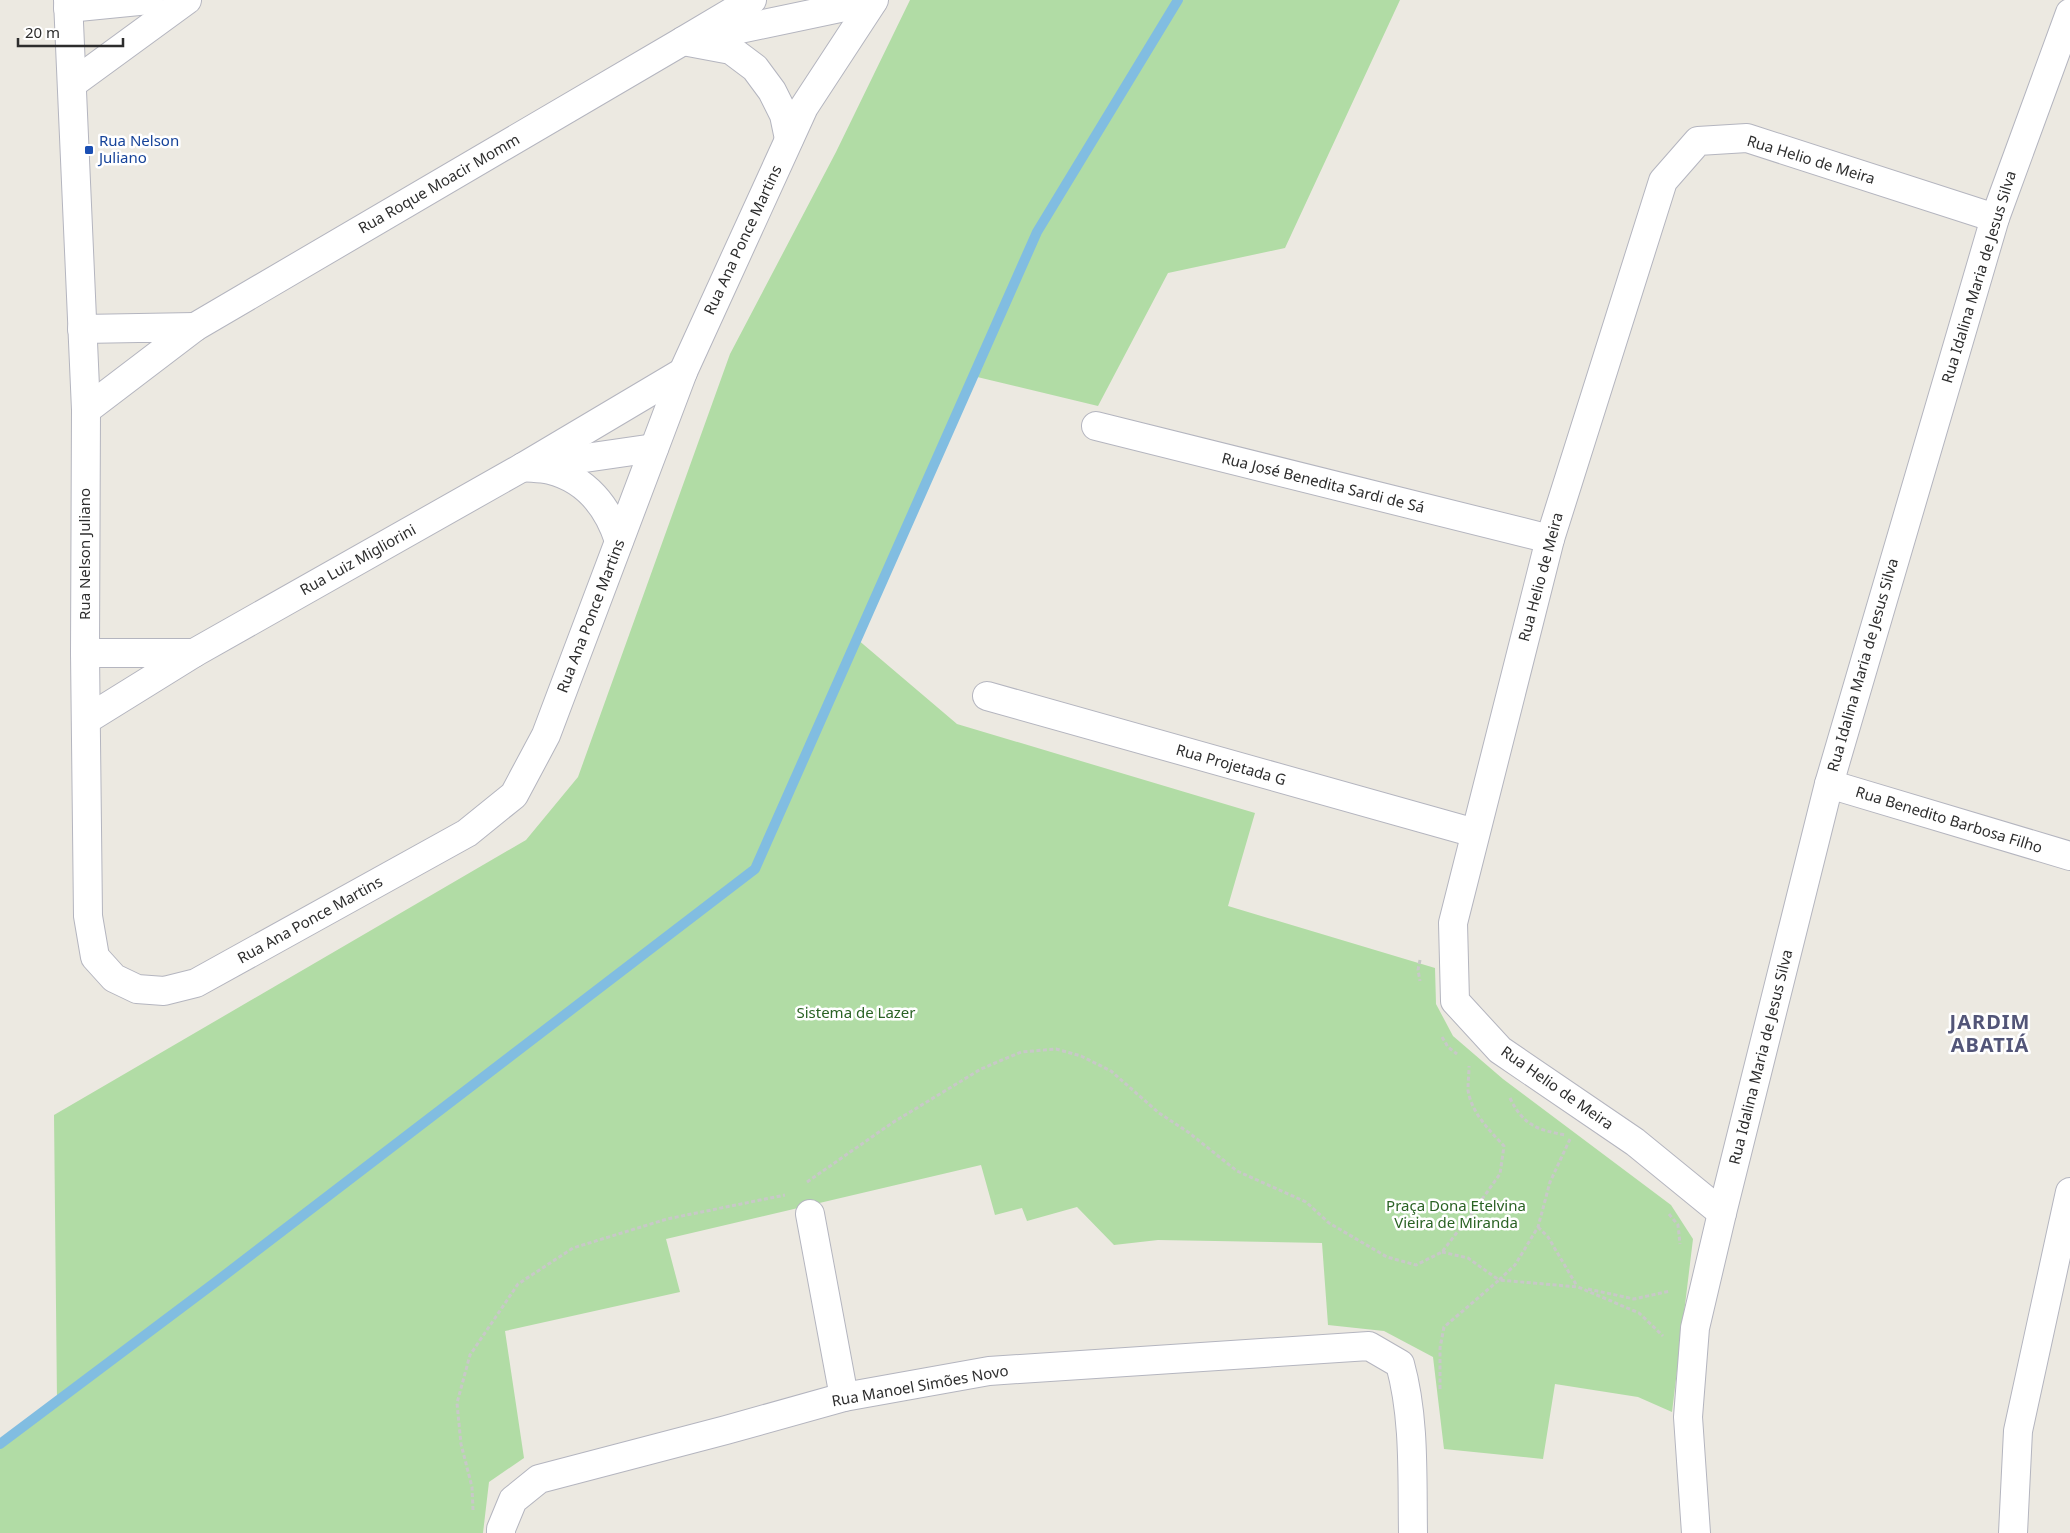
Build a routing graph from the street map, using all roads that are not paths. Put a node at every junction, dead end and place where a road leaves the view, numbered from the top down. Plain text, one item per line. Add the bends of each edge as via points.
1 (149, 0) edge
2 (186, 0) edge
3 (752, 0) edge
4 (873, 1) edge
5 (68, 4) edge
6 (2070, 13) edge
7 (683, 41) junction
8 (72, 84) junction
9 (789, 140) junction
10 (1995, 218) junction
11 (195, 327) junction
12 (82, 329) junction
13 (682, 372) junction
14 (86, 410) junction
15 (1096, 426) dead end
16 (654, 448) junction
17 (523, 467) junction
18 (1550, 539) junction
19 (619, 541) junction
20 (85, 653) junction
21 (194, 653) junction
22 (987, 696) dead end
23 (86, 720) junction
24 (1828, 784) junction
25 (1475, 833) junction
26 (2070, 856) edge
27 (95, 957) joint
28 (2070, 1192) edge
29 (1722, 1213) junction
30 (810, 1214) dead end
31 (844, 1397) junction
32 (513, 1500) junction
33 (501, 1533) edge
34 (522, 1533) edge
35 (1413, 1533) edge
36 (1696, 1533) edge
37 (2014, 1533) edge

1 - 5 street
2 - 8 street
3 - 7 street, Rua Roque Moacir Momm
4 - 7 street, Rua Roque Moacir Momm
4 - 9 street, Rua Ana Ponce Martins via 804,107
5 - 8 street, Rua Nelson Juliano
6 - 10 street, Rua Idalina Maria de Jesus Silva
7 - 9 street via 731,50 756,68 784,115
7 - 11 street, Rua Roque Moacir Momm
8 - 12 street, Rua Nelson Juliano
9 - 13 street, Rua Ana Ponce Martins
10 - 18 street, Rua Helio de Meira via 1746,138 1698,141 1664,181
10 - 24 street, Rua Idalina Maria de Jesus Silva
11 - 12 street, Rua Roque Moacir Momm
11 - 14 street, Rua Roque Moacir Momm
12 - 14 street, Rua Nelson Juliano
13 - 16 street, Rua Ana Ponce Martins
13 - 17 street, Rua Luiz Migliorini
14 - 20 street, Rua Nelson Juliano
15 - 18 street, Rua José Benedita Sardi de Sá
16 - 17 street, Rua Luiz Migliorini
16 - 19 street, Rua Ana Ponce Martins
17 - 19 street via 550,470 582,483 602,505
17 - 21 street, Rua Luiz Migliorini
18 - 25 street, Rua Helio de Meira
19 - 27 street, Rua Ana Ponce Martins via 546,734 514,795 467,833 196,983 164,991 137,990 114,978
20 - 21 street, Rua Luiz Migliorini
20 - 23 street, Rua Nelson Juliano
21 - 23 street, Rua Luiz Migliorini
22 - 25 street, Rua Projetada G
23 - 27 street, Rua Nelson Juliano via 88,916
24 - 26 street, Rua Benedito Barbosa Filho
24 - 29 street, Rua Idalina Maria de Jesus Silva
25 - 29 street, Rua Helio de Meira via 1453,923 1455,1001 1500,1050 1635,1142
28 - 37 street via 2018,1431
29 - 36 street, Rua Idalina Maria de Jesus Silva via 1695,1328 1688,1417
30 - 31 street
31 - 32 street, Rua Manoel Simões Novo via 539,1479
31 - 35 street, Rua Manoel Simões Novo via 989,1371 1369,1346 1400,1364 1408,1393
32 - 33 street
32 - 34 street

